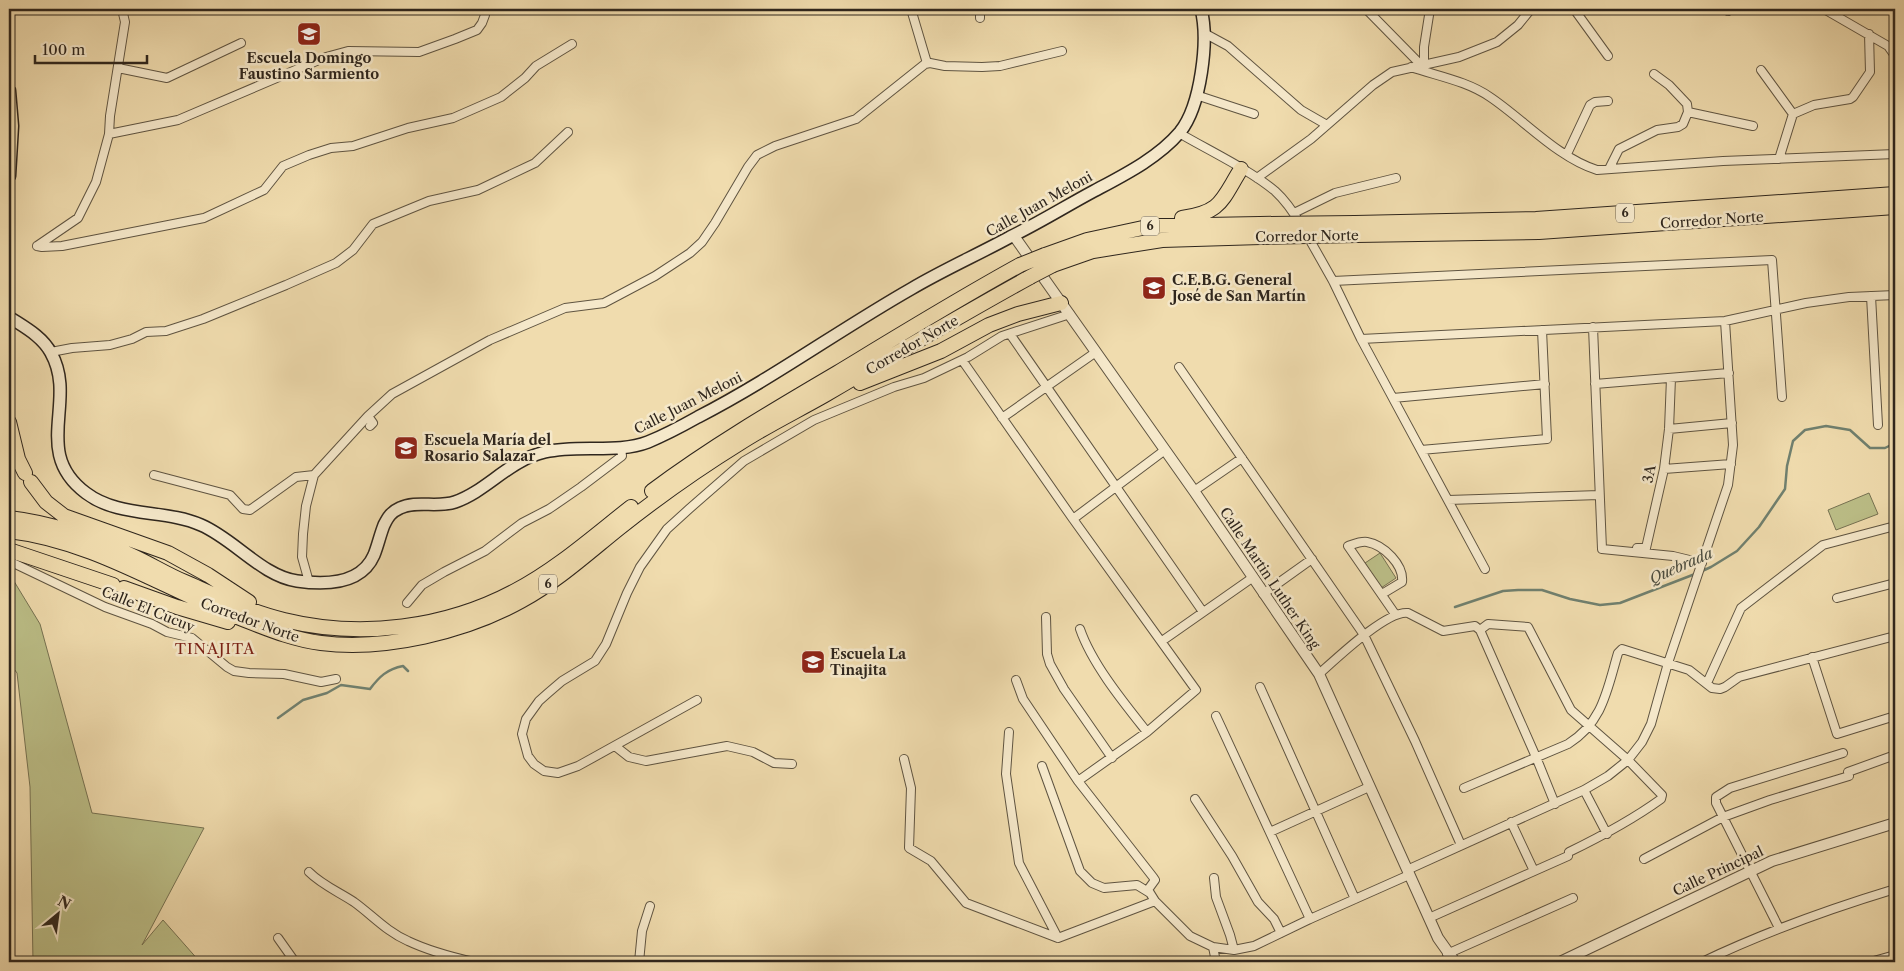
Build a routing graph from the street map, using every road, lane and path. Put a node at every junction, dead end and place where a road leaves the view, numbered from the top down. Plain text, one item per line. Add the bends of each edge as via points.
1 (122, 9) edge
2 (484, 9) edge
3 (911, 9) edge
4 (988, 9) edge
5 (1201, 9) edge
6 (1366, 9) edge
7 (1430, 9) edge
8 (1531, 9) edge
9 (1574, 9) edge
10 (1824, 9) edge
11 (980, 18) dead end
12 (1204, 32) junction
13 (1869, 34) junction
14 (241, 43) dead end
15 (572, 44) dead end
16 (1062, 51) dead end
17 (1608, 56) dead end
18 (1895, 56) edge
19 (927, 63) junction
20 (1422, 65) junction
21 (1411, 67) junction
22 (118, 68) junction
23 (1761, 70) dead end
24 (1654, 74) dead end
25 (9, 91) edge
26 (1196, 95) junction
27 (1608, 101) dead end
28 (1688, 112) junction
29 (1254, 114) dead end
30 (1793, 114) junction
31 (1327, 125) junction
32 (1753, 126) dead end
33 (568, 132) dead end
34 (1179, 133) junction
35 (109, 134) junction
36 (1567, 154) junction
37 (1895, 154) edge
38 (1779, 159) junction
39 (1240, 169) junction
40 (1609, 169) junction
41 (9, 176) edge
42 (1257, 178) junction
43 (1396, 178) dead end
44 (1895, 194) edge
45 (1895, 207) edge
46 (1294, 213) junction
47 (1152, 226) junction
48 (1356, 229) junction
49 (1261, 231) junction
50 (1014, 236) junction
51 (1049, 260) junction
52 (1333, 281) junction
53 (1895, 295) edge
54 (1871, 296) junction
55 (1061, 303) junction
56 (1776, 310) junction
57 (1070, 314) junction
58 (9, 317) edge
59 (1725, 321) junction
60 (1593, 327) junction
61 (1542, 330) junction
62 (1010, 334) junction
63 (1361, 339) junction
64 (51, 352) junction
65 (1096, 352) junction
66 (962, 360) junction
67 (1179, 366) dead end
68 (1729, 373) junction
69 (1671, 378) junction
70 (1545, 384) junction
71 (1595, 384) junction
72 (1046, 387) junction
73 (1782, 397) dead end
74 (1393, 398) junction
75 (817, 400) junction
76 (368, 416) junction
77 (1002, 418) junction
78 (9, 422) edge
79 (1732, 423) junction
80 (1878, 425) dead end
81 (370, 426) dead end
82 (1669, 429) junction
83 (621, 448) junction
84 (1165, 450) junction
85 (1421, 450) junction
86 (1242, 458) junction
87 (1731, 464) junction
88 (1664, 468) junction
89 (154, 475) dead end
90 (314, 475) junction
91 (1116, 487) junction
92 (1194, 491) junction
93 (1599, 495) junction
94 (1448, 500) junction
95 (9, 518) edge
96 (1073, 519) junction
97 (1895, 526) edge
98 (9, 531) edge
99 (9, 550) edge
100 (1620, 550) junction
101 (1312, 559) junction
102 (9, 561) edge
103 (1701, 565) junction
104 (1485, 569) dead end
105 (1252, 578) junction
106 (309, 582) junction
107 (1895, 582) edge
108 (1263, 594) junction
109 (1382, 594) junction
110 (1837, 598) dead end
111 (406, 604) dead end
112 (1203, 612) junction
113 (1395, 614) junction
114 (1046, 617) dead end
115 (283, 620) junction
116 (1080, 629) dead end
117 (1480, 630) junction
118 (285, 635) junction
119 (1364, 635) junction
120 (1895, 636) edge
121 (1162, 641) junction
122 (1812, 658) junction
123 (1668, 663) junction
124 (1319, 674) junction
125 (336, 679) dead end
126 (1016, 680) dead end
127 (1707, 683) junction
128 (1260, 687) dead end
129 (697, 700) dead end
130 (1216, 716) dead end
131 (1895, 716) edge
132 (1589, 727) junction
133 (1009, 732) dead end
134 (1147, 732) junction
135 (614, 746) junction
136 (1843, 753) dead end
137 (1895, 755) edge
138 (1536, 757) junction
139 (1112, 758) junction
140 (904, 759) dead end
141 (1628, 760) junction
142 (792, 764) dead end
143 (1042, 766) dead end
144 (1078, 781) junction
145 (1369, 787) junction
146 (1464, 788) dead end
147 (1584, 790) junction
148 (1194, 799) dead end
149 (1555, 804) junction
150 (1317, 811) junction
151 (1723, 818) junction
152 (1511, 822) junction
153 (1895, 823) edge
154 (1270, 832) junction
155 (1607, 834) junction
156 (1461, 845) junction
157 (1644, 859) dead end
158 (1534, 871) junction
159 (1750, 871) junction
160 (309, 872) dead end
161 (1408, 873) junction
162 (1214, 878) dead end
163 (1895, 889) edge
164 (1147, 891) junction
165 (1573, 898) dead end
166 (1355, 899) junction
167 (1155, 901) junction
168 (650, 906) dead end
169 (1429, 918) junction
170 (1310, 919) junction
171 (1779, 928) junction
172 (1281, 933) junction
173 (278, 938) dead end
174 (1058, 938) junction
175 (1213, 947) junction
176 (1234, 950) junction
177 (1447, 954) junction
178 (1895, 954) edge
179 (295, 962) edge
180 (474, 962) edge
181 (639, 962) edge
182 (1216, 962) edge
183 (1454, 962) edge
184 (1560, 962) edge
185 (1702, 962) edge
186 (1870, 962) edge

1 - 22 street via 124,22
2 - 35 street via 482,23 476,30 419,52 348,52 326,57 178,120
3 - 19 street
4 - 11 street via 980,11
5 - 12 main road, Calle Juan Meloni
6 - 20 street
7 - 20 street
8 - 20 street via 1497,42
9 - 17 street
10 - 13 street
12 - 26 main road, Calle Juan Meloni
12 - 31 street via 1228,46 1301,110
13 - 18 street via 1888,46
13 - 30 street via 1870,72 1854,97 1814,105
14 - 22 street via 167,78
15 - 35 street via 536,66 501,97 453,118 309,155 283,166 264,190 204,218 62,246 37,246 78,218 96,182
16 - 19 street via 1000,66
19 - 76 street via 856,119 757,155 702,242 655,276 604,303 565,308 490,340 392,394
20 - 21 street
21 - 31 street via 1392,72 1373,85
21 - 36 street via 1490,96 1538,136
22 - 35 street
23 - 30 street
24 - 28 street via 1687,104
25 - 41 main road via 12,126
26 - 29 street
26 - 34 main road, Calle Juan Meloni
27 - 36 street via 1595,102 1590,106
28 - 32 street
28 - 40 street via 1681,126 1657,130 1619,149
30 - 38 street
31 - 42 street
33 - 64 street via 535,163 478,190 429,201 373,224 353,250 336,262 286,284 166,331 146,332 110,345
34 - 39 street
34 - 50 main road, Calle Juan Meloni via 1139,165
36 - 40 street via 1587,167
37 - 38 street
38 - 40 street
39 - 42 street
39 - 47 highway via 1219,204 1211,211
42 - 46 street via 1275,191
43 - 46 street via 1336,193
44 - 48 highway, Corredor Norte / 6
45 - 48 highway, Corredor Norte / 6 via 1539,232
46 - 52 street
47 - 49 highway, Corredor Norte / 6
47 - 51 highway, Corredor Norte / 6 via 1087,240
48 - 49 highway, Corredor Norte / 6, bridge
49 - 51 highway, Corredor Norte / 6 via 1162,240
50 - 55 street, Calle Martin Luther King
50 - 83 main road, Calle Juan Meloni via 912,288 728,402 644,444
51 - 75 highway, Corredor Norte / 6, bridge via 1030,277
51 - 115 highway, Corredor Norte / 6, bridge via 1020,265 692,461 549,570 482,607 402,627 353,629
52 - 56 street via 1772,260
52 - 63 street
53 - 54 street
54 - 56 street via 1806,303
54 - 80 street
55 - 57 street, Calle Martin Luther King
55 - 75 highway via 989,325 941,351
56 - 59 street
56 - 73 street
57 - 62 street
57 - 65 street, Calle Martin Luther King
58 - 64 main road, Calle Juan Meloni via 42,340
59 - 60 street
59 - 68 street
60 - 61 street
60 - 71 street
61 - 63 street
61 - 70 street
62 - 66 street
62 - 72 street
63 - 74 street
64 - 106 main road, Calle Juan Meloni via 59,385 58,452 64,469 88,495 106,504 196,523 215,532 278,576
65 - 72 street
65 - 84 street, Calle Martin Luther King
66 - 77 street
66 - 135 street via 814,420 744,462 667,529 640,567 606,644 595,661 562,681 539,701 526,719 522,734 528,756 534,764 544,771 558,773
67 - 86 street
68 - 69 street
68 - 79 street
69 - 71 street
69 - 82 street, 3A
70 - 74 street
70 - 85 street via 1547,439
71 - 93 street
72 - 77 street
72 - 91 street
74 - 85 street
75 - 118 highway, Corredor Norte / 6 via 742,442 658,498 521,602 451,630 404,640 352,646
76 - 81 street via 373,423
76 - 90 street
77 - 96 street
78 - 115 highway via 18,459 28,477 46,502 64,516 168,553
79 - 82 street
79 - 87 street
82 - 88 street, 3A
83 - 106 main road, Calle Juan Meloni via 549,451 527,457 456,502 405,505 390,515 366,568 336,583
83 - 111 street via 622,456 581,487 522,522 485,551 422,585
84 - 91 street
84 - 92 street, Calle Martin Luther King
85 - 94 street
86 - 92 street
86 - 101 street
87 - 88 street
87 - 103 street via 1728,485
88 - 100 street, 3A via 1646,548
89 - 90 street via 230,494 243,508 250,510 296,477
90 - 106 street via 303,534 302,557
91 - 96 street
91 - 112 street
92 - 105 street, Calle Martin Luther King
93 - 94 street
93 - 100 street via 1602,549
94 - 104 street
95 - 115 highway, Corredor Norte / 6 via 84,536 135,556 211,594
96 - 121 street
97 - 127 street via 1823,545 1741,608
98 - 118 highway, Corredor Norte / 6 via 90,551 206,604
99 - 118 highway via 177,607
100 - 103 street via 1673,556
101 - 108 street
101 - 119 street
102 - 125 street, Calle El Cucuy via 106,607 167,632 192,638 234,671 284,674 321,682
103 - 123 street
105 - 108 street, Calle Martin Luther King
105 - 112 street
107 - 110 street
108 - 124 street, Calle Martin Luther King
109 - 109 street via 1365,570 1348,546 1366,542 1374,544 1393,559 1401,571 1402,582
109 - 113 street
112 - 121 street
113 - 117 street via 1408,613 1443,631 1475,626
113 - 119 street
114 - 139 street via 1050,664 1064,690
116 - 134 street via 1088,649
117 - 132 street via 1488,624 1528,627 1571,710
117 - 138 street
119 - 124 street
119 - 156 street
120 - 122 street
121 - 134 street via 1196,690
122 - 127 street via 1739,677 1720,689
122 - 131 street via 1837,734
123 - 127 street via 1689,670
123 - 132 street via 1620,650 1605,698
123 - 141 street via 1651,724
124 - 145 street, Calle Martin Luther King
126 - 144 street via 1023,699
128 - 150 street
129 - 135 street
130 - 154 street
132 - 138 street via 1568,744
132 - 141 street
133 - 174 street via 1006,774 1019,863
134 - 139 street
135 - 142 street via 629,757 646,761 727,746 753,752 774,763
136 - 151 street via 1730,788 1716,797
137 - 151 street
138 - 146 street
138 - 149 street
139 - 144 street
140 - 174 street via 911,788 909,848 931,861 966,903
141 - 147 street
141 - 155 street via 1662,795 1661,799
143 - 164 street via 1080,871 1092,883 1104,888 1136,885
144 - 164 street via 1153,877
145 - 150 street
145 - 161 street, Calle Martin Luther King
147 - 149 street
147 - 155 street
148 - 172 street
149 - 152 street
150 - 154 street
150 - 166 street
151 - 157 street
151 - 159 street
152 - 156 street
152 - 158 street
153 - 159 street, Calle Principal via 1817,846
154 - 170 street
155 - 158 street
156 - 161 street
158 - 169 street
159 - 171 street
159 - 184 street, Calle Principal
160 - 180 street via 407,941
161 - 166 street
161 - 169 street, Calle Martin Luther King
162 - 176 street via 1216,897
163 - 171 street
164 - 167 street
165 - 177 street
166 - 170 street
167 - 174 street
167 - 175 street via 1190,936
168 - 181 street via 642,931
169 - 177 street, Calle Martin Luther King
170 - 172 street
171 - 185 street
172 - 176 street via 1254,946
173 - 179 street
175 - 176 street
175 - 182 street
177 - 183 street, Calle Martin Luther King
178 - 186 street

